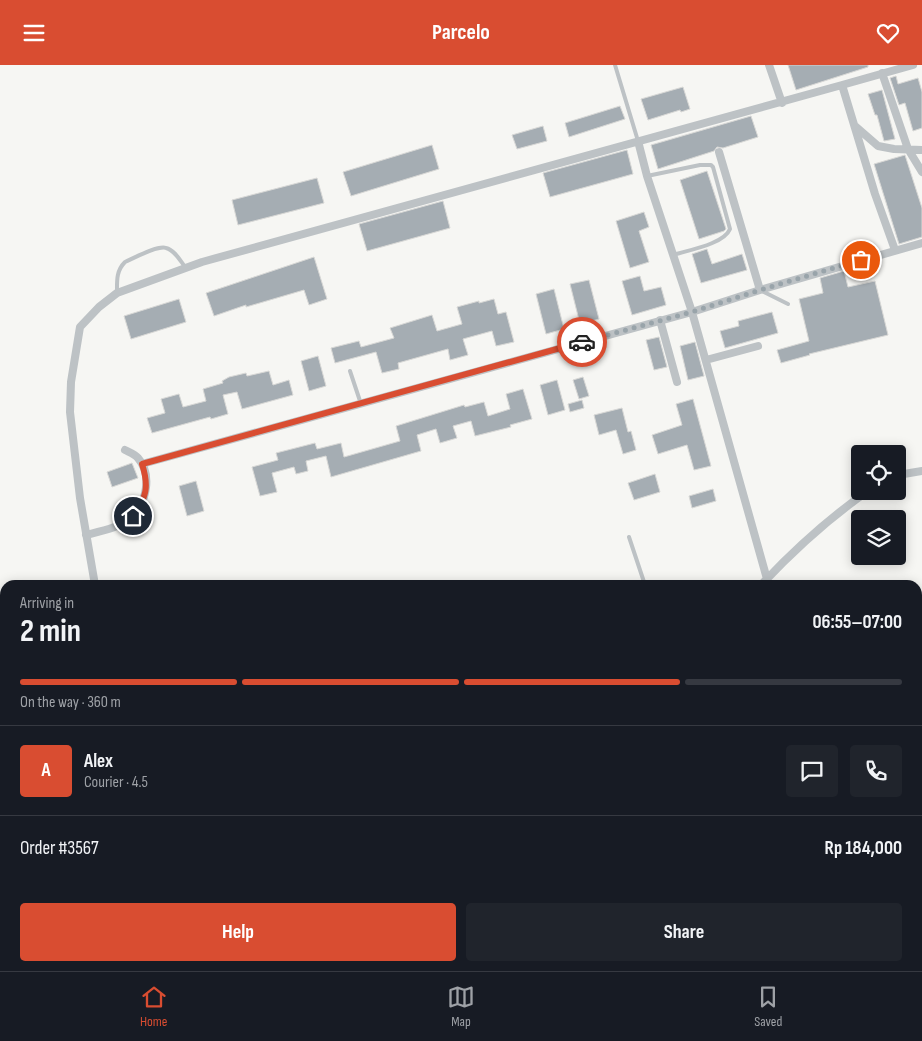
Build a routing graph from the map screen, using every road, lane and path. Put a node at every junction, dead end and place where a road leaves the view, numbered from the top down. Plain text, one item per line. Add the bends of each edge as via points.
1 (615, 65) edge
2 (768, 65) edge
3 (913, 65) edge
4 (882, 73) junction
5 (842, 85) junction
6 (782, 103) junction
7 (855, 126) junction
8 (638, 141) junction
9 (908, 149) junction
10 (922, 150) edge
11 (719, 152) dead end
12 (922, 172) edge
13 (647, 176) junction
14 (922, 243) edge
15 (894, 250) junction
16 (673, 255) junction
17 (186, 268) junction
18 (760, 290) junction
19 (118, 293) junction
20 (788, 304) dead end
21 (692, 312) junction
22 (660, 320) junction
23 (758, 346) dead end
24 (706, 360) junction
25 (350, 371) dead end
26 (677, 382) dead end
27 (361, 404) junction
28 (125, 450) dead end
29 (142, 464) junction
30 (922, 471) edge
31 (906, 474) edge
32 (856, 500) edge
33 (86, 535) junction
34 (629, 537) dead end
35 (767, 579) joint
36 (94, 580) edge
37 (643, 580) edge

1 - 8 lane
2 - 6 street
3 - 4 street
4 - 5 street
4 - 9 street
5 - 6 street
5 - 7 street
6 - 8 street
7 - 9 street via 878,145
7 - 15 street
8 - 13 street
8 - 17 street
9 - 10 street
9 - 12 street
11 - 18 street
13 - 16 street
13 - 16 lane via 700,165 713,167 730,229 722,239
14 - 15 street
15 - 18 street
16 - 21 street
17 - 19 street
17 - 19 lane via 170,250 159,247 121,266
18 - 20 lane
18 - 21 street
19 - 33 street via 80,327 72,381 70,412
21 - 22 street
21 - 24 street
22 - 26 street
22 - 27 street
23 - 24 street
24 - 35 street
25 - 27 lane
27 - 29 street
28 - 29 street via 137,456
29 - 33 street via 147,479 145,496 133,516 113,527
30 - 31 street
32 - 35 street
33 - 36 street
34 - 37 lane

